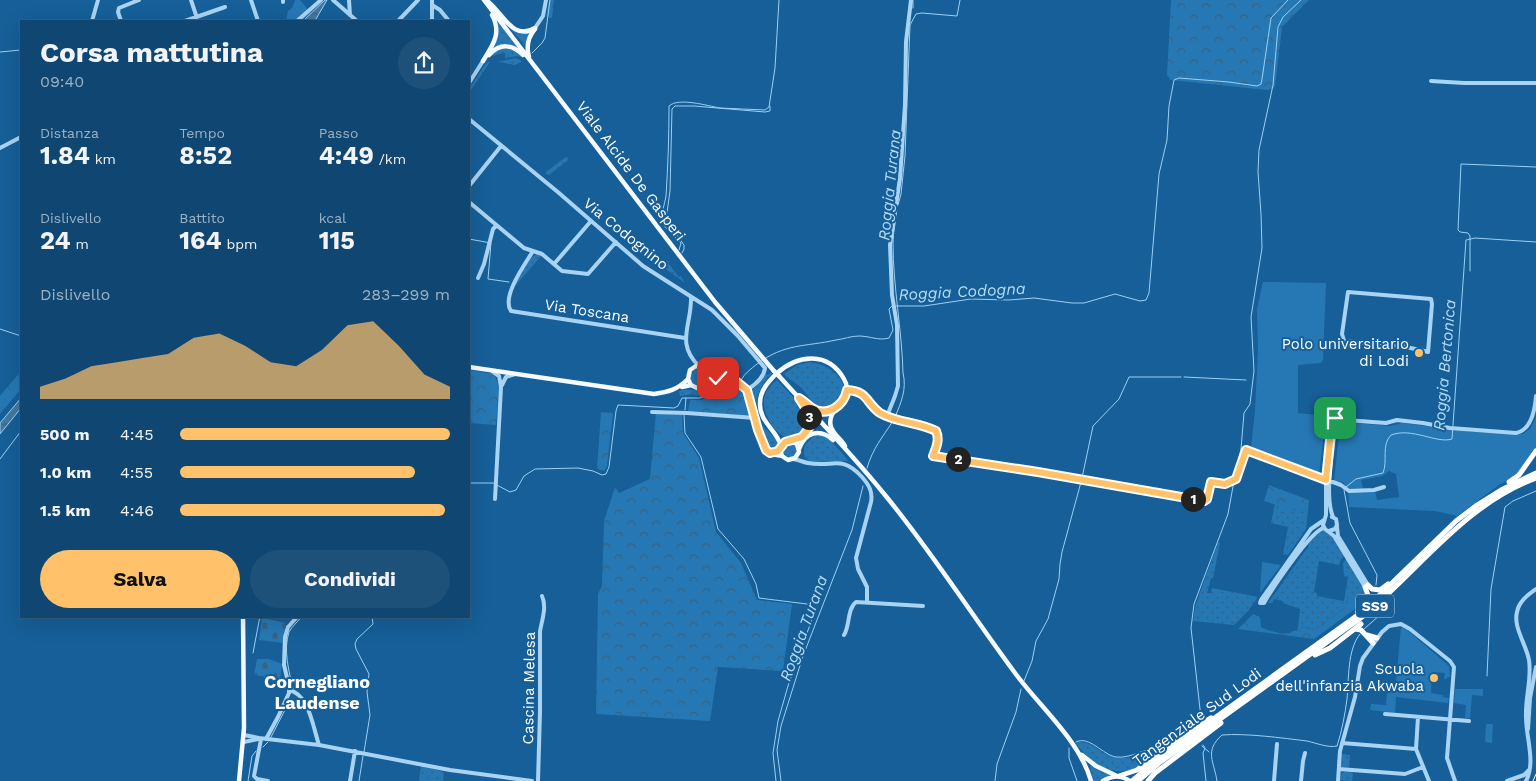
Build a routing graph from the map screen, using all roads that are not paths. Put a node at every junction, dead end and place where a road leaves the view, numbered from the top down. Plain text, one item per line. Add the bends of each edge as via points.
1 (98, 0) edge
2 (139, 0) edge
3 (191, 0) edge
4 (251, 0) edge
5 (321, 0) edge
6 (333, 0) edge
7 (349, 0) edge
8 (418, 0) edge
9 (432, 0) edge
10 (546, 0) edge
11 (911, 0) edge
12 (485, 1) edge
13 (432, 6) junction
14 (226, 7) dead end
15 (350, 15) junction
16 (198, 19) edge
17 (92, 20) edge
18 (121, 20) edge
19 (258, 20) edge
20 (298, 20) edge
21 (356, 20) edge
22 (399, 20) edge
23 (432, 20) edge
24 (448, 20) edge
25 (536, 28) junction
26 (483, 61) junction
27 (532, 63) junction
28 (470, 81) edge
29 (1430, 81) dead end
30 (1536, 83) edge
31 (470, 120) edge
32 (20, 138) edge
33 (502, 146) junction
34 (0, 148) edge
35 (470, 185) edge
36 (470, 203) edge
37 (592, 221) junction
38 (496, 226) junction
39 (616, 242) junction
40 (533, 251) junction
41 (554, 264) junction
42 (478, 278) dead end
43 (690, 297) junction
44 (686, 338) junction
45 (1428, 352) joint
46 (690, 357) junction
47 (759, 357) junction
48 (766, 365) junction
49 (699, 366) junction
50 (470, 367) edge
51 (491, 370) junction
52 (690, 370) junction
53 (708, 373) junction
54 (516, 374) junction
55 (718, 378) junction
56 (688, 379) junction
57 (708, 381) junction
58 (691, 385) junction
59 (501, 387) junction
60 (680, 387) junction
61 (747, 390) junction
62 (847, 390) junction
63 (1536, 396) edge
64 (799, 398) junction
65 (837, 407) junction
66 (652, 412) dead end
67 (887, 416) junction
68 (755, 418) junction
69 (777, 436) junction
70 (790, 441) junction
71 (781, 448) junction
72 (846, 450) junction
73 (799, 451) junction
74 (1536, 452) edge
75 (771, 454) junction
76 (782, 456) junction
77 (793, 459) junction
78 (805, 462) junction
79 (1535, 463) edge
80 (1536, 473) edge
81 (1536, 478) edge
82 (1328, 480) junction
83 (1536, 482) edge
84 (1384, 486) dead end
85 (1512, 488) junction
86 (1488, 497) junction
87 (495, 499) dead end
88 (1333, 517) junction
89 (1325, 519) junction
90 (1337, 526) junction
91 (1325, 529) junction
92 (1404, 572) junction
93 (1367, 586) junction
94 (1536, 589) edge
95 (542, 596) dead end
96 (867, 603) junction
97 (1378, 604) junction
98 (922, 606) dead end
99 (244, 618) edge
100 (296, 618) edge
101 (1352, 620) junction
102 (1359, 628) junction
103 (844, 635) dead end
104 (1375, 641) junction
105 (1301, 662) junction
106 (1536, 667) edge
107 (289, 690) junction
108 (1221, 714) junction
109 (1229, 714) junction
110 (1385, 714) dead end
111 (1418, 717) junction
112 (1450, 719) junction
113 (1469, 721) dead end
114 (1527, 734) junction
115 (244, 735) junction
116 (262, 739) junction
117 (244, 742) junction
118 (1342, 743) junction
119 (1277, 744) dead end
120 (319, 745) junction
121 (1416, 749) junction
122 (1077, 750) junction
123 (355, 751) junction
124 (1305, 753) dead end
125 (1531, 766) junction
126 (1423, 767) junction
127 (1338, 769) junction
128 (1118, 776) junction
129 (1520, 776) junction
130 (1134, 780) edge
131 (239, 781) edge
132 (268, 781) edge
133 (350, 781) edge
134 (532, 781) edge
135 (538, 781) edge
136 (1091, 781) edge
137 (1103, 781) edge
138 (1148, 781) edge
139 (1274, 781) edge
140 (1301, 781) edge
141 (1338, 781) edge
142 (1429, 781) edge
143 (1455, 781) edge
144 (1507, 781) edge
145 (1525, 781) edge

1 - 17 street
2 - 18 street via 119,8
3 - 16 street
4 - 19 street
5 - 20 street
6 - 15 street
7 - 15 street
8 - 22 street
9 - 13 street
10 - 25 street via 543,16
11 - 67 street via 900,178 890,245 898,386
12 - 25 main road via 514,29 522,32
12 - 26 main road via 497,31
12 - 27 main road, Viale Alcide De Gasperi
13 - 23 street
13 - 24 street
14 - 16 street
15 - 21 street
25 - 27 main road via 528,45
26 - 27 main road via 494,49 505,46 520,52
26 - 28 street
27 - 47 main road, Viale Alcide De Gasperi
29 - 30 street
31 - 33 street, Via Codognino
32 - 34 street
33 - 35 street
33 - 37 street, Via Codognino
36 - 38 street
37 - 39 street, Via Codognino
37 - 41 street
38 - 40 street via 524,248
38 - 42 street
39 - 41 street via 588,274 562,271
39 - 43 street, Via Codognino via 643,266
40 - 41 street
40 - 44 street, Via Toscana via 512,285 511,310
43 - 44 street
43 - 47 street, Via Codognino via 712,310
44 - 46 street
45 - 45 street via 1402,346 1344,341 1342,334 1348,292 1431,299
46 - 49 street
46 - 52 street
47 - 48 main road, Viale Alcide De Gasperi
48 - 61 street via 764,374
48 - 64 main road, Viale Alcide De Gasperi, bridge
49 - 52 main road
49 - 53 main road
50 - 51 main road
51 - 54 main road
51 - 59 street via 499,376
52 - 56 main road
53 - 55 main road
53 - 57 main road
54 - 59 street via 506,377
54 - 60 main road via 654,394
55 - 57 main road
55 - 61 main road via 736,381
56 - 58 main road
56 - 60 main road
57 - 58 main road via 701,388
58 - 60 main road
59 - 87 street
61 - 68 main road
62 - 65 main road
62 - 67 street via 862,393
62 - 69 main road via 840,373 828,364 814,358 790,363 765,386 760,399 764,419
63 - 82 street via 1535,411 1520,432 1450,428 1397,420 1386,423 1335,418 1332,420
64 - 65 main road via 820,411
64 - 70 main road via 808,412 809,428 802,437
64 - 72 main road, Viale Alcide De Gasperi
65 - 72 main road via 831,426
66 - 68 street
67 - 82 street via 936,431 938,436 933,456 1204,501 1211,482 1225,484 1235,479 1246,450
68 - 75 main road via 765,448
69 - 70 main road
69 - 71 main road
70 - 71 main road
70 - 73 main road via 797,444
71 - 75 main road
71 - 76 main road
72 - 73 main road via 820,433 808,435
72 - 122 main road via 913,530 1014,672
73 - 77 main road
73 - 78 street
74 - 79 highway
74 - 86 highway via 1519,475
75 - 76 main road
76 - 77 main road
77 - 78 street
78 - 96 street via 847,464 870,488 871,502 856,558 867,587
80 - 86 highway, Tangenziale Sud Lodi / SS9
81 - 85 highway, SS9
82 - 84 street via 1350,492
82 - 88 street
82 - 89 street
83 - 85 highway
85 - 97 highway, SS9 via 1457,526
86 - 92 highway, Tangenziale Sud Lodi / SS9 via 1456,521
88 - 89 street
88 - 90 street
89 - 91 street
89 - 91 street via 1311,529 1260,603 1264,603 1308,540 1321,528
90 - 91 street via 1333,531
90 - 93 street via 1338,536
91 - 93 street via 1334,536
92 - 93 highway via 1380,590
92 - 101 highway, Tangenziale Sud Lodi / SS9
93 - 101 highway via 1370,598
94 - 114 street via 1522,600 1516,614 1530,667
95 - 135 street, Cascina Melesa
96 - 98 street
96 - 103 street via 856,602 853,605
97 - 102 highway
97 - 105 highway, SS9
99 - 115 main road
100 - 107 street via 285,637 284,665
101 - 108 highway, Tangenziale Sud Lodi / SS9
102 - 104 highway
102 - 105 highway
104 - 112 street via 1393,624 1401,624 1450,661 1454,667
104 - 118 street via 1364,654 1360,666
105 - 109 highway, SS9
106 - 114 street
107 - 116 street via 278,717
107 - 120 street via 299,694 305,702
108 - 128 highway via 1199,724 1137,770
108 - 130 highway, Tangenziale Sud Lodi / SS9
109 - 130 highway, SS9
109 - 138 highway
110 - 111 street
111 - 112 street
111 - 121 street
112 - 113 street
112 - 143 street via 1447,758
114 - 125 street
115 - 116 street
115 - 117 main road
116 - 117 street
116 - 120 street
116 - 132 street via 254,776
117 - 131 main road
118 - 121 street
118 - 127 street
119 - 139 street
120 - 123 street
121 - 126 street
122 - 128 main road via 1096,766
122 - 136 main road
123 - 133 street
123 - 134 street via 450,770
124 - 140 street
125 - 129 street
125 - 145 street
126 - 127 street via 1407,774
126 - 142 street
127 - 141 street
128 - 130 main road
128 - 137 main road
129 - 144 street
129 - 145 street

